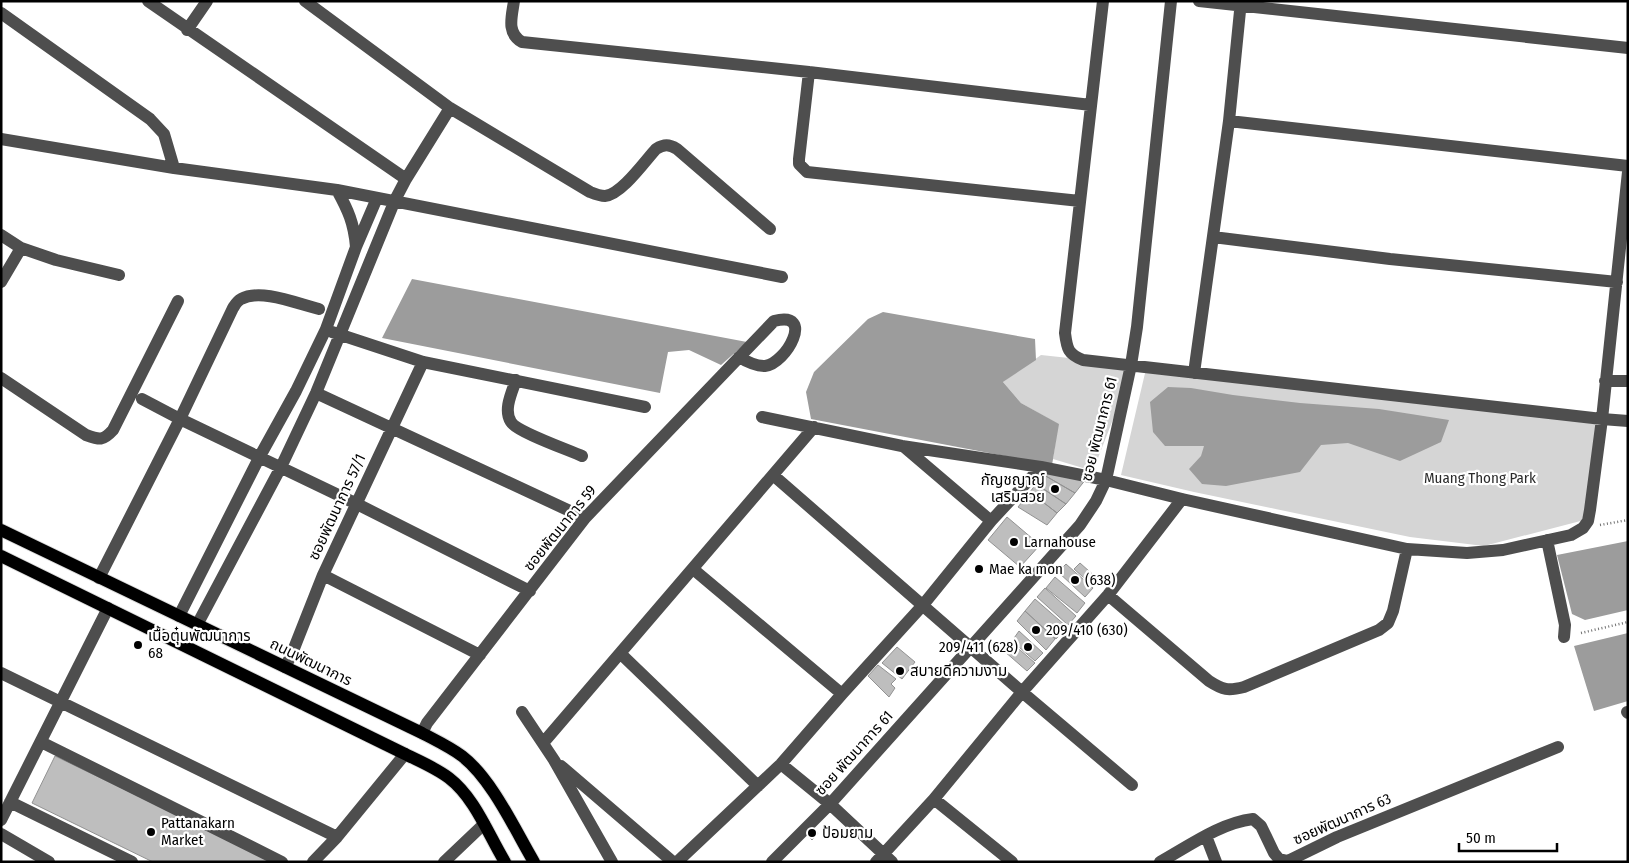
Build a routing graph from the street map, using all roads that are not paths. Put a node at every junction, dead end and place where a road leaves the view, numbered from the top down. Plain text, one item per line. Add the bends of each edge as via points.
1 (148, 1) edge
2 (207, 1) edge
3 (305, 1) edge
4 (514, 1) edge
5 (1103, 1) edge
6 (1171, 1) edge
7 (1199, 1) edge
8 (1241, 4) edge
9 (1, 13) edge
10 (188, 30) junction
11 (1628, 48) edge
12 (809, 72) junction
13 (1091, 105) junction
14 (450, 108) junction
15 (1229, 121) junction
16 (1, 139) edge
17 (1628, 166) edge
18 (174, 168) junction
19 (1628, 172) edge
20 (406, 179) junction
21 (337, 190) junction
22 (377, 198) junction
23 (395, 200) junction
24 (1080, 201) junction
25 (770, 229) dead end
26 (1, 235) edge
27 (1213, 237) junction
28 (356, 246) junction
29 (21, 248) junction
30 (3, 275) edge
31 (120, 275) dead end
32 (782, 277) dead end
33 (1617, 282) junction
34 (178, 301) dead end
35 (319, 309) dead end
36 (326, 330) junction
37 (340, 334) junction
38 (739, 357) dead end
39 (423, 362) junction
40 (1131, 365) junction
41 (1194, 373) junction
42 (1, 378) edge
43 (516, 380) junction
44 (1605, 381) junction
45 (1628, 381) edge
46 (316, 393) junction
47 (142, 398) dead end
48 (645, 406) dead end
49 (762, 417) dead end
50 (180, 419) junction
51 (1602, 419) junction
52 (1628, 421) edge
53 (814, 427) junction
54 (392, 428) junction
55 (902, 446) junction
56 (260, 456) junction
57 (582, 456) dead end
58 (1041, 467) junction
59 (281, 468) junction
60 (773, 475) junction
61 (1106, 480) junction
62 (1182, 499) junction
63 (357, 504) junction
64 (585, 518) junction
65 (991, 521) junction
66 (1, 530) edge
67 (1547, 540) junction
68 (1407, 549) junction
69 (1, 556) edge
70 (693, 569) junction
71 (323, 575) junction
72 (100, 578) junction
73 (119, 587) junction
74 (530, 591) junction
75 (1108, 595) junction
76 (924, 605) junction
77 (108, 608) junction
78 (179, 616) junction
79 (197, 625) junction
80 (1564, 637) dead end
81 (971, 647) junction
82 (480, 654) junction
83 (621, 654) junction
84 (285, 667) junction
85 (1, 673) edge
86 (1022, 692) junction
87 (842, 694) junction
88 (61, 702) junction
89 (522, 712) dead end
90 (422, 733) junction
91 (40, 742) junction
92 (543, 743) junction
93 (1558, 747) dead end
94 (405, 754) junction
95 (554, 760) junction
96 (781, 764) junction
97 (1132, 784) dead end
98 (758, 786) junction
99 (934, 799) junction
100 (10, 802) junction
101 (830, 804) junction
102 (1, 820) edge
103 (484, 824) junction
104 (1, 834) edge
105 (1206, 836) junction
106 (337, 837) junction
107 (884, 859) edge
108 (49, 862) edge
109 (132, 862) edge
110 (282, 862) edge
111 (314, 862) edge
112 (444, 862) edge
113 (505, 862) edge
114 (534, 862) edge
115 (612, 862) edge
116 (675, 862) edge
117 (772, 862) edge
118 (1012, 862) edge
119 (1160, 862) edge
120 (1216, 862) edge

1 - 10 street
2 - 10 street
3 - 14 street
4 - 12 street via 511,25 517,39 522,42
5 - 13 street
6 - 40 street, ซอย พัฒนาการ 61
7 - 8 street
8 - 11 street
8 - 15 street
9 - 18 street via 150,119 164,134
10 - 20 street
12 - 13 street
12 - 24 street via 799,159 799,164 807,172
13 - 24 street
14 - 20 street
14 - 25 street via 599,195 613,193 656,150 662,145 670,145
15 - 17 street
15 - 27 street
16 - 18 street
18 - 21 street
19 - 33 street
20 - 23 street
21 - 22 street
21 - 28 street via 353,222
22 - 23 street
22 - 28 street
23 - 32 street
23 - 37 street
24 - 40 street via 1065,333 1067,346 1072,356 1083,360
26 - 29 street
27 - 33 street
27 - 41 street
28 - 36 street
29 - 30 street
29 - 31 street
33 - 44 street
34 - 42 street via 113,430 106,437 98,439 86,435
35 - 50 street via 263,295 239,300
36 - 37 street
36 - 56 street
37 - 39 street
37 - 46 street
38 - 64 street, ซอยพัฒนาการ 59
39 - 43 street
39 - 54 street, ซอยพัฒนาการ 57/1
40 - 41 street
40 - 61 street, ซอย พัฒนาการ 61
41 - 51 street
43 - 48 street
43 - 57 street via 509,402 511,423
44 - 45 street
44 - 51 street
46 - 54 street
46 - 59 street
47 - 50 street
49 - 53 street
50 - 56 street
50 - 72 street
51 - 52 street
51 - 67 street via 1588,521 1571,535
53 - 55 street
53 - 60 street
54 - 63 street, ซอยพัฒนาการ 57/1
54 - 64 street
55 - 58 street
55 - 65 street
56 - 59 street
56 - 78 street
58 - 61 street
58 - 65 street
59 - 63 street
59 - 79 street
60 - 70 street
60 - 76 street
61 - 62 street
61 - 81 street, ซอย พัฒนาการ 61 via 1080,525
62 - 68 street
62 - 75 street
63 - 71 street, ซอยพัฒนาการ 57/1
63 - 74 street
64 - 74 street, ซอยพัฒนาการ 59
65 - 76 street
66 - 72 main road, ถนนพัฒนาการ
67 - 68 street via 1483,552
67 - 80 street via 1565,625
68 - 75 street via 1388,623 1379,630 1231,690 1219,688 1209,681
69 - 77 main road
70 - 83 street
70 - 87 street
71 - 82 street
71 - 84 street, ซอยพัฒนาการ 57/1
72 - 73 main road, ถนนพัฒนาการ
73 - 77 main road
73 - 78 main road, ถนนพัฒนาการ
74 - 82 street, ซอยพัฒนาการ 59
75 - 86 street
76 - 81 street
76 - 87 street
77 - 88 street
77 - 94 main road
78 - 79 main road, ถนนพัฒนาการ
79 - 84 main road, ถนนพัฒนาการ
81 - 86 street
81 - 101 street, ซอย พัฒนาการ 61
82 - 90 street, ซอยพัฒนาการ 59 via 426,723
83 - 92 street
83 - 98 street
84 - 90 main road, ถนนพัฒนาการ
85 - 88 street
86 - 97 street
86 - 99 street
87 - 96 street
88 - 91 street
88 - 106 street
89 - 92 street
90 - 114 main road, ถนนพัฒนาการ via 462,756 477,770
91 - 100 street
91 - 110 street
92 - 95 street
93 - 105 street, ซอยพัฒนาการ 63 via 1288,860 1279,859 1261,826 1253,819
94 - 103 main road via 448,777 460,788
94 - 106 street
95 - 115 street
95 - 116 street
96 - 98 street
96 - 101 street
98 - 116 street
99 - 107 street
99 - 118 street
100 - 102 street
100 - 109 street
101 - 107 street
101 - 117 street, ซอย พัฒนาการ 61
103 - 112 street
103 - 113 main road
104 - 108 street
105 - 119 street, ซอยพัฒนาการ 63
105 - 120 street
106 - 111 street

